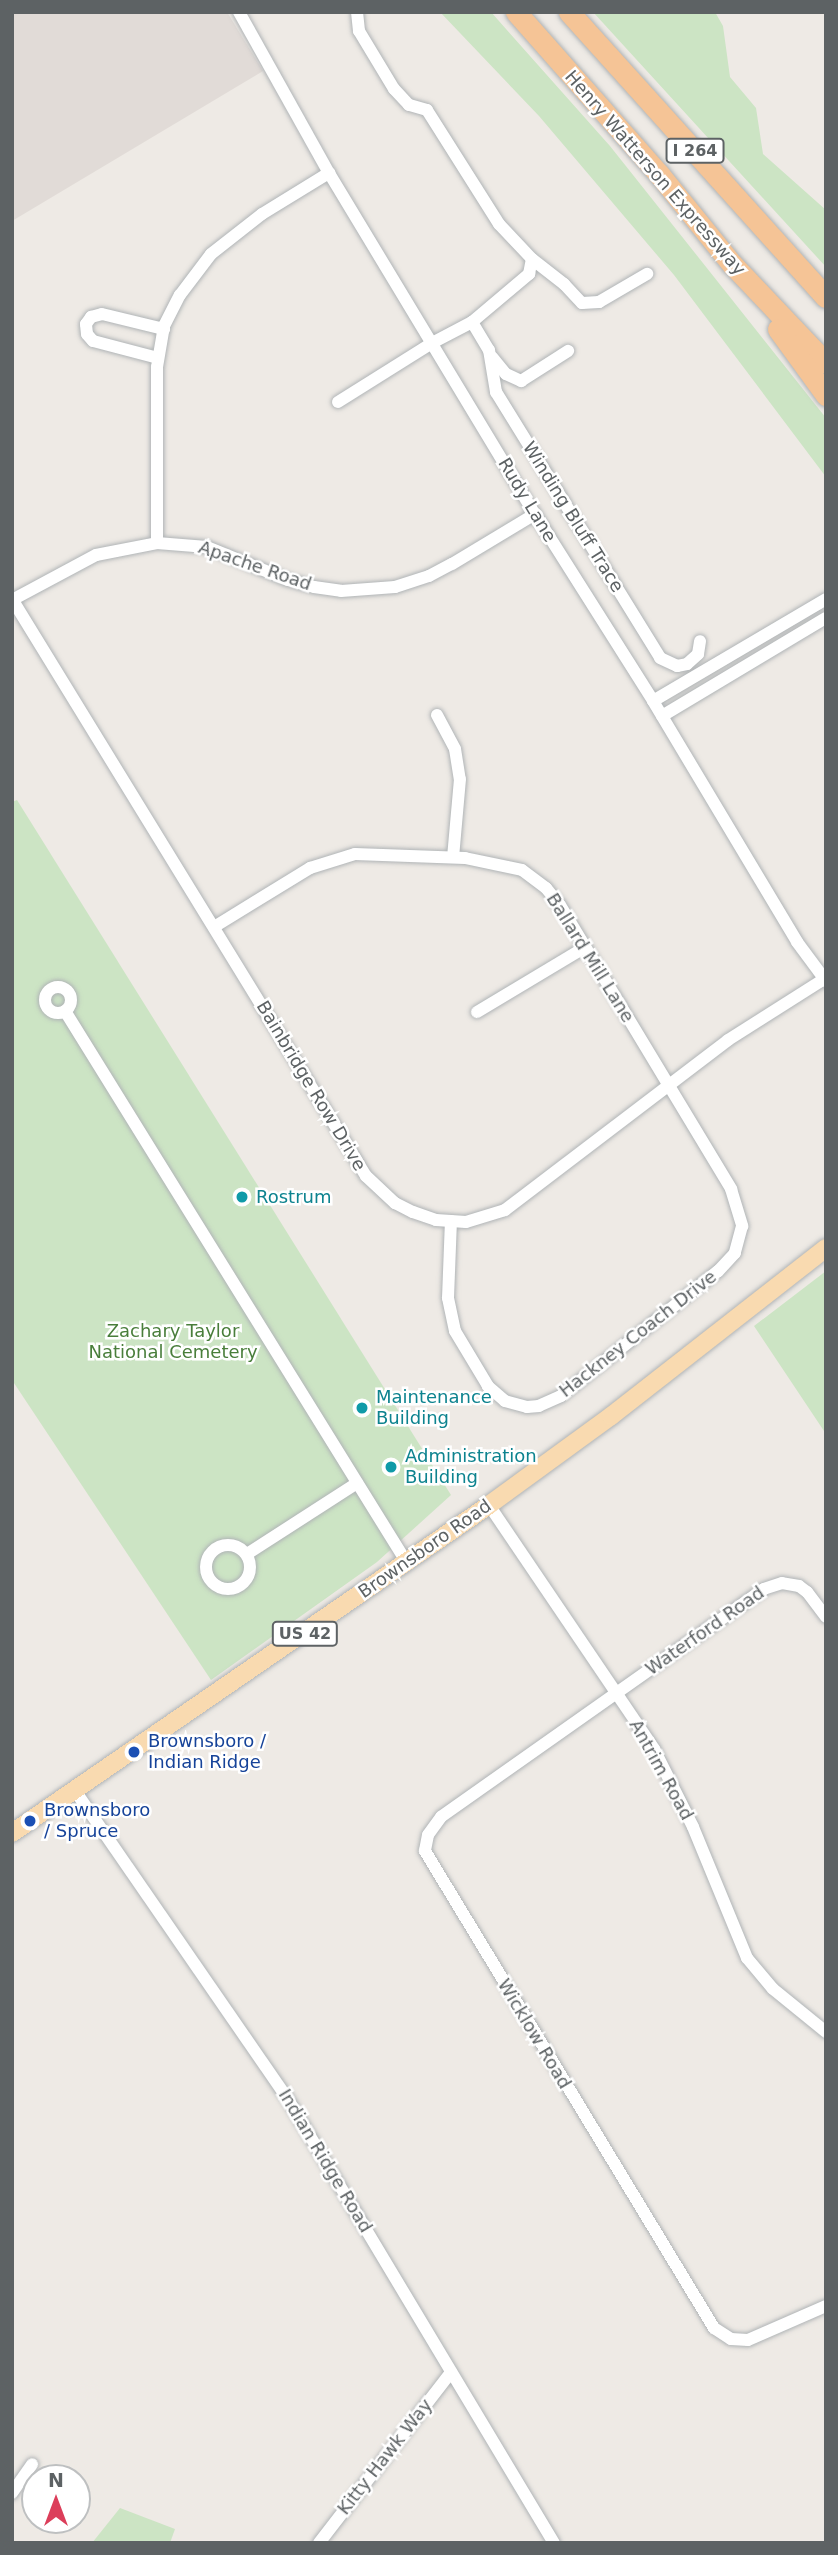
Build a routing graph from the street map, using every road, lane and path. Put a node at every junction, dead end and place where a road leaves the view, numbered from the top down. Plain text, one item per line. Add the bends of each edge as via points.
1 (239, 12) edge
2 (357, 12) edge
3 (516, 12) edge
4 (569, 12) edge
5 (329, 173) junction
6 (532, 259) junction
7 (733, 264) junction
8 (647, 274) dead end
9 (824, 294) edge
10 (472, 322) junction
11 (164, 329) junction
12 (432, 343) junction
13 (568, 351) dead end
14 (492, 357) junction
15 (158, 358) junction
16 (826, 363) edge
17 (826, 395) edge
18 (338, 402) dead end
19 (534, 514) junction
20 (156, 542) junction
21 (12, 599) edge
22 (826, 599) edge
23 (826, 618) edge
24 (701, 641) dead end
25 (653, 701) junction
26 (437, 715) dead end
27 (663, 716) junction
28 (453, 857) junction
29 (214, 927) junction
30 (584, 948) junction
31 (825, 980) edge
32 (65, 1011) dead end
33 (477, 1013) dead end
34 (669, 1085) junction
35 (451, 1221) junction
36 (742, 1233) joint
37 (826, 1248) edge
38 (358, 1483) junction
39 (489, 1505) junction
40 (247, 1554) dead end
41 (407, 1563) junction
42 (826, 1617) edge
43 (616, 1693) junction
44 (76, 1792) junction
45 (12, 1833) edge
46 (826, 2032) edge
47 (826, 2306) edge
48 (451, 2372) junction
49 (319, 2543) edge
50 (554, 2543) edge

1 - 5 street, Rudy Lane
2 - 6 street via 359,31 394,89 409,105 427,110 499,225
3 - 7 highway, Henry Watterson Expressway / I 264
4 - 9 highway, I 264
5 - 11 street via 262,214 211,254 180,295
5 - 12 street, Rudy Lane
6 - 8 street via 582,303 599,302
6 - 10 street via 530,274
7 - 16 highway, Henry Watterson Expressway / I 264
7 - 17 highway
10 - 12 street
10 - 14 street, Winding Bluff Trace
11 - 15 street
11 - 15 street via 102,314 90,317 86,324 86,334 93,341
12 - 18 street
12 - 19 street, Rudy Lane
13 - 14 street via 521,382 506,374
14 - 24 street, Winding Bluff Trace via 496,392 660,658 667,664 687,664 698,654
15 - 20 street
19 - 20 street, Apache Road via 429,576 368,590 314,587 207,547
19 - 25 street, Rudy Lane
20 - 21 street, Apache Road via 96,555
21 - 29 street, Bainbridge Row Drive
22 - 25 street
23 - 27 street
25 - 27 street, Rudy Lane
26 - 28 street via 455,749 460,779
27 - 31 street, Rudy Lane via 797,942
28 - 29 street, Ballard Mill Lane via 379,854 335,858 310,868
28 - 30 street, Ballard Mill Lane via 512,866 537,879 560,905
29 - 35 street, Bainbridge Row Drive via 366,1177 395,1203 436,1220
30 - 33 street
30 - 34 street, Ballard Mill Lane
31 - 34 street, Bainbridge Row Drive via 758,1019
32 - 38 street
34 - 35 street, Bainbridge Row Drive via 514,1205 485,1218
34 - 36 street, Ballard Mill Lane via 732,1189
35 - 36 street, Hackney Coach Drive via 448,1298 455,1331 488,1386 505,1401 527,1407 561,1395 690,1294 728,1262
37 - 39 main road, Brownsboro Road / US 42
38 - 40 street
38 - 41 street
39 - 41 main road, Brownsboro Road / US 42
39 - 43 street, Antrim Road
41 - 44 main road, Brownsboro Road / US 42
42 - 43 street, Waterford Road via 799,1586 772,1585
43 - 46 street, Antrim Road via 676,1790 747,1958 773,1989
43 - 47 street, Wicklow Road via 441,1817 428,1835 428,1860 714,2328 731,2339 748,2340
44 - 45 main road, Brownsboro Road / US 42
44 - 48 street, Indian Ridge Road via 286,2096
48 - 49 street, Kitty Hawk Way
48 - 50 street, Indian Ridge Road

